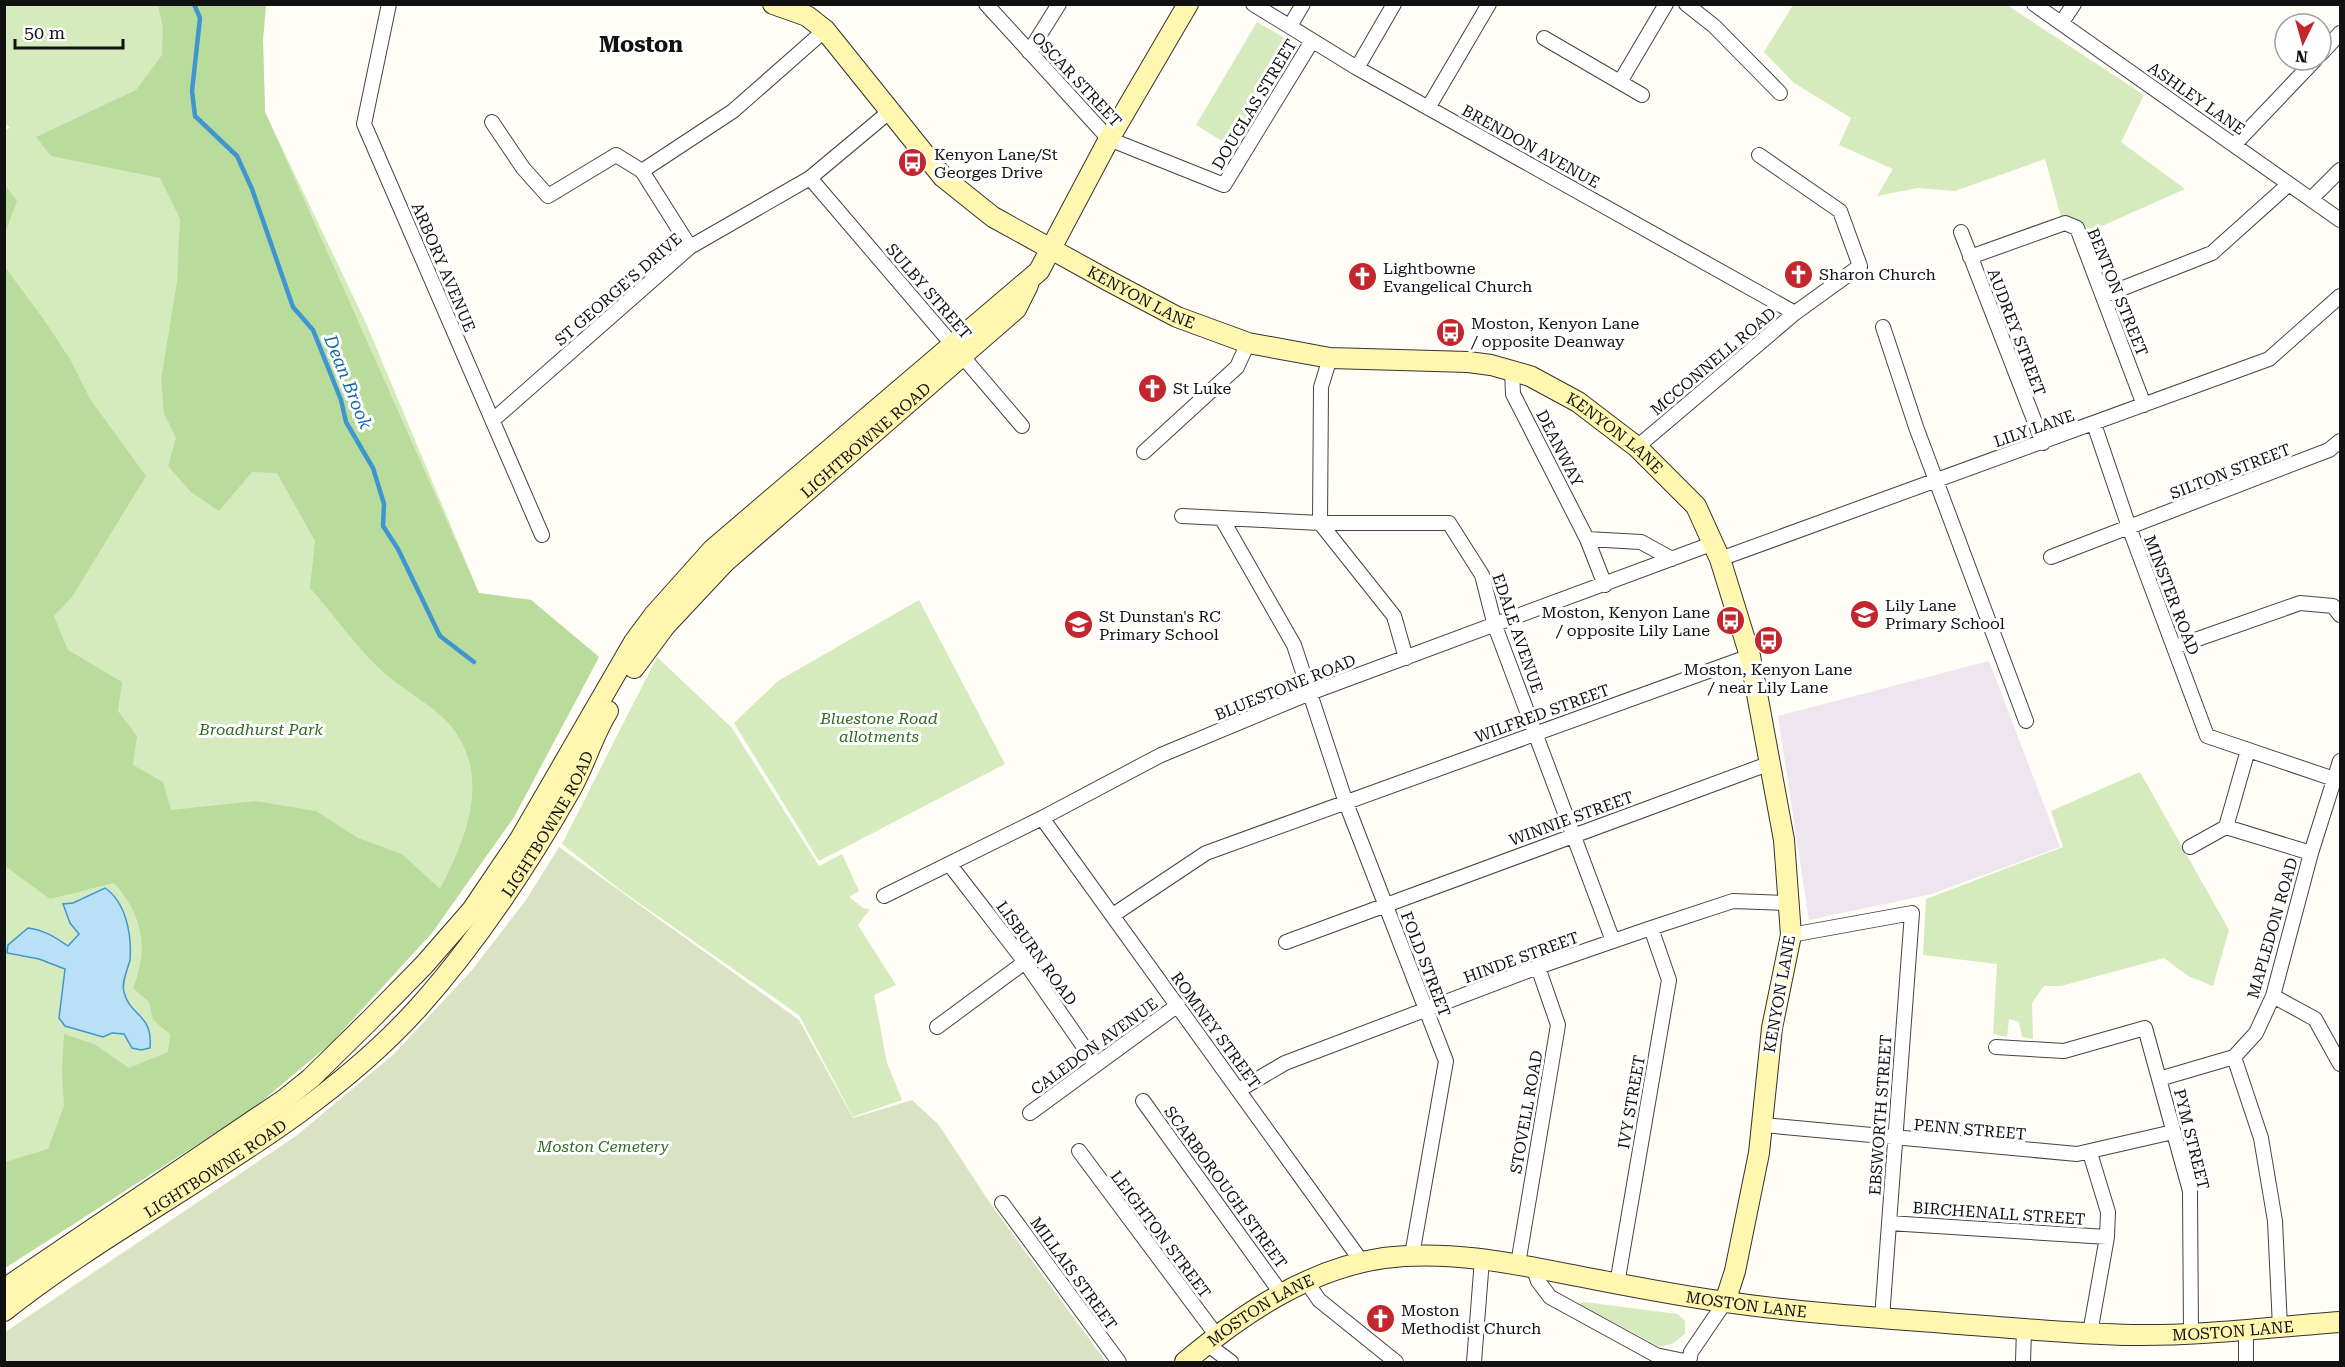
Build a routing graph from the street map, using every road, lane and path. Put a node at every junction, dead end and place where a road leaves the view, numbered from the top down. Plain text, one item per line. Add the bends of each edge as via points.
1 (389, 4) edge
2 (773, 4) edge
3 (986, 4) edge
4 (1059, 4) edge
5 (1188, 4) edge
6 (1253, 4) edge
7 (1303, 4) edge
8 (1394, 4) edge
9 (1489, 4) edge
10 (1666, 4) edge
11 (1686, 4) edge
12 (2034, 4) edge
13 (2074, 4) edge
14 (807, 10) edge
15 (2062, 22) junction
16 (1290, 26) junction
17 (825, 30) junction
18 (1544, 38) dead end
19 (1312, 41) junction
20 (1029, 52) junction
21 (1357, 68) junction
22 (2304, 72) edge
23 (1620, 82) junction
24 (1780, 93) dead end
25 (1642, 95) dead end
26 (1428, 108) junction
27 (889, 112) junction
28 (492, 122) dead end
29 (1109, 139) junction
30 (2234, 145) junction
31 (1759, 155) dead end
32 (2340, 170) edge
33 (642, 171) junction
34 (810, 178) junction
35 (2289, 184) junction
36 (1224, 185) joint
37 (2311, 199) junction
38 (2340, 220) edge
39 (1961, 232) dead end
40 (690, 247) junction
41 (1051, 251) junction
42 (1970, 257) junction
43 (2103, 296) junction
44 (2340, 296) edge
45 (1795, 313) junction
46 (1883, 327) dead end
47 (1248, 343) junction
48 (957, 349) junction
49 (1330, 358) junction
50 (1512, 370) junction
51 (2144, 405) junction
52 (493, 420) junction
53 (2094, 424) junction
54 (1022, 426) dead end
55 (2340, 441) edge
56 (2043, 443) junction
57 (1637, 447) junction
58 (1144, 452) dead end
59 (1935, 479) junction
60 (1182, 516) dead end
61 (1222, 519) junction
62 (1320, 523) junction
63 (2129, 527) junction
64 (542, 535) dead end
65 (1587, 539) junction
66 (1717, 551) junction
67 (2051, 557) dead end
68 (1672, 559) junction
69 (1605, 585) junction
70 (2340, 615) edge
71 (1495, 626) junction
72 (2175, 647) junction
73 (1750, 656) junction
74 (1406, 658) junction
75 (1311, 693) junction
76 (2026, 721) dead end
77 (1536, 733) junction
78 (2248, 750) junction
79 (2340, 761) edge
80 (1768, 764) junction
81 (2338, 780) edge
82 (1346, 803) junction
83 (1042, 818) junction
84 (2226, 827) junction
85 (1575, 834) junction
86 (2190, 848) dead end
87 (2311, 853) junction
88 (950, 865) junction
89 (884, 896) dead end
90 (1790, 903) junction
91 (1386, 905) junction
92 (1113, 915) junction
93 (1652, 928) junction
94 (1791, 935) junction
95 (1613, 941) junction
96 (1286, 942) dead end
97 (1025, 962) junction
98 (1538, 967) junction
99 (2272, 996) junction
100 (1178, 1005) junction
101 (1424, 1010) junction
102 (937, 1027) dead end
103 (1996, 1047) dead end
104 (2234, 1057) junction
105 (1095, 1063) junction
106 (2340, 1064) edge
107 (2159, 1078) junction
108 (1239, 1090) junction
109 (1143, 1101) dead end
110 (1030, 1113) dead end
111 (1763, 1125) junction
112 (2173, 1132) junction
113 (1895, 1139) junction
114 (1079, 1151) dead end
115 (2090, 1153) junction
116 (1002, 1203) dead end
117 (1889, 1223) junction
118 (2107, 1237) junction
119 (1412, 1256) junction
120 (1482, 1259) junction
121 (1362, 1262) junction
122 (1525, 1266) junction
123 (1557, 1272) junction
124 (1306, 1281) junction
125 (1617, 1284) junction
126 (4, 1288) edge
127 (1546, 1292) junction
128 (1281, 1293) junction
129 (1725, 1302) junction
130 (4, 1311) edge
131 (1882, 1318) junction
132 (2340, 1322) edge
133 (2280, 1327) junction
134 (2024, 1329) junction
135 (2246, 1329) junction
136 (2090, 1333) junction
137 (2191, 1333) junction
138 (1212, 1340) junction
139 (1119, 1362) edge
140 (1185, 1362) edge
141 (1231, 1362) edge
142 (1396, 1362) edge
143 (1474, 1362) edge
144 (1689, 1362) edge
145 (2023, 1362) edge
146 (2246, 1362) edge

1 - 52 street, ARBORY AVENUE via 364,124
2 - 14 main road, KENYON LANE
3 - 20 street, OSCAR STREET
4 - 20 street
5 - 29 main road, LIGHTBOWNE ROAD
6 - 16 street, BRENDON AVENUE
7 - 16 street
8 - 21 street
9 - 26 street
10 - 23 street
11 - 24 street via 1714,26
12 - 15 street, ASHLEY LANE
13 - 15 street
14 - 17 main road, KENYON LANE
15 - 30 street, ASHLEY LANE
16 - 19 street, BRENDON AVENUE
17 - 27 main road, KENYON LANE
17 - 33 street via 734,111
18 - 23 street
19 - 21 street, BRENDON AVENUE
19 - 36 street, DOUGLAS STREET
20 - 29 street, OSCAR STREET
21 - 26 street, BRENDON AVENUE
22 - 30 street
23 - 25 street
26 - 45 street, BRENDON AVENUE
27 - 34 street, ST GEORGE'S DRIVE
27 - 41 main road, KENYON LANE via 943,177 993,217
28 - 33 street via 523,168 548,196 616,155
29 - 36 street, OSCAR STREET
29 - 41 main road, LIGHTBOWNE ROAD
30 - 35 street, ASHLEY LANE
31 - 45 street, MCCONNELL ROAD via 1839,211 1860,266
32 - 37 street
33 - 40 street
34 - 40 street, ST GEORGE'S DRIVE
34 - 48 street, SULBY STREET
35 - 37 street, ASHLEY LANE
35 - 43 street via 2212,253
37 - 38 street, ASHLEY LANE
39 - 42 street, AUDREY STREET
40 - 52 street, ST GEORGE'S DRIVE
41 - 47 main road, KENYON LANE via 1177,317
41 - 48 main road, LIGHTBOWNE ROAD via 1032,277
42 - 43 street, BENTON STREET via 2065,223 2077,228
42 - 56 street, AUDREY STREET
43 - 51 street, BENTON STREET
44 - 51 street, LILY LANE via 2269,360
45 - 57 street, MCCONNELL ROAD
46 - 59 street
47 - 49 main road, KENYON LANE
47 - 58 street via 1237,367
48 - 54 street, SULBY STREET
48 - 126 main road, LIGHTBOWNE ROAD via 713,549 654,615 634,642 520,838 472,910 365,1025 285,1099
48 - 130 main road, LIGHTBOWNE ROAD via 725,562 644,651 605,716 572,787 502,900 417,1009 298,1115
49 - 50 main road, KENYON LANE via 1458,362
49 - 62 street via 1321,387
50 - 57 main road, KENYON LANE via 1547,383 1578,402
50 - 65 street, DEANWAY via 1513,394
51 - 53 street, LILY LANE
52 - 64 street, ARBORY AVENUE
53 - 56 street, LILY LANE
53 - 63 street, MINSTER ROAD
55 - 63 street, SILTON STREET via 2329,450
56 - 59 street, LILY LANE
57 - 66 main road, KENYON LANE via 1696,506
59 - 66 street, LILY LANE
59 - 76 street
60 - 61 street, EDALE AVENUE
61 - 62 street, EDALE AVENUE
61 - 75 street, FOLD STREET via 1294,645
62 - 71 street, EDALE AVENUE via 1449,523 1482,575
62 - 74 street via 1394,616
63 - 67 street, SILTON STREET
63 - 72 street, MINSTER ROAD
65 - 68 street via 1641,542
65 - 69 street, DEANWAY
66 - 68 street, BLUESTONE ROAD
66 - 73 main road, KENYON LANE
68 - 69 street, BLUESTONE ROAD
69 - 71 street, BLUESTONE ROAD
70 - 72 street via 2332,606 2300,603
71 - 74 street, BLUESTONE ROAD
71 - 77 street, EDALE AVENUE
72 - 78 street, MINSTER ROAD via 2207,736
73 - 77 street, WILFRED STREET
73 - 80 main road, KENYON LANE
74 - 75 street, BLUESTONE ROAD
75 - 82 street, FOLD STREET
75 - 83 street, BLUESTONE ROAD via 1161,754
77 - 82 street, WILFRED STREET
77 - 85 street, EDALE AVENUE
78 - 81 street
78 - 84 street
79 - 81 street, MAPLEDON ROAD
80 - 85 street, WINNIE STREET
80 - 90 main road, KENYON LANE via 1784,840
81 - 87 street, MAPLEDON ROAD
82 - 91 street, FOLD STREET
82 - 92 street, WILFRED STREET via 1206,853
83 - 88 street, BLUESTONE ROAD
83 - 92 street, ROMNEY STREET
84 - 86 street
84 - 87 street
85 - 91 street, WINNIE STREET
85 - 95 street, EDALE AVENUE
87 - 99 street, MAPLEDON ROAD
88 - 89 street, BLUESTONE ROAD
88 - 97 street, LISBURN ROAD
90 - 93 street, HINDE STREET via 1733,901
90 - 94 main road, KENYON LANE
91 - 96 street, WINNIE STREET
91 - 101 street, FOLD STREET
92 - 100 street, ROMNEY STREET
93 - 95 street, HINDE STREET
93 - 125 street, IVY STREET via 1669,980
94 - 111 main road, KENYON LANE via 1772,1028
94 - 113 street, EBSWORTH STREET via 1912,913
95 - 98 street, HINDE STREET
97 - 102 street
97 - 105 street, LISBURN ROAD
98 - 101 street, HINDE STREET
98 - 122 street, STOVELL ROAD via 1558,1025
99 - 104 street, MAPLEDON ROAD via 2256,1033
99 - 106 street via 2315,1019
100 - 105 street, CALEDON AVENUE
100 - 108 street, ROMNEY STREET
101 - 108 street, HINDE STREET via 1285,1063
101 - 119 street, FOLD STREET via 1446,1061
103 - 107 street, PYM STREET via 2064,1051 2145,1028
104 - 107 street
104 - 133 street via 2261,1138 2275,1221
105 - 110 street, CALEDON AVENUE
107 - 112 street, PYM STREET
108 - 121 street, ROMNEY STREET
109 - 128 street, SCARBOROUGH STREET
111 - 113 street, PENN STREET
111 - 129 main road, KENYON LANE via 1735,1271
112 - 115 street, PENN STREET
112 - 137 street, PYM STREET via 2190,1191
113 - 115 street, PENN STREET
113 - 117 street, EBSWORTH STREET
114 - 138 street, LEIGHTON STREET
115 - 118 street via 2108,1212
116 - 139 street, MILLAIS STREET
117 - 118 street, BIRCHENALL STREET
117 - 131 street, EBSWORTH STREET
118 - 136 street
119 - 120 main road, MOSTON LANE
119 - 121 main road, MOSTON LANE
120 - 122 main road, MOSTON LANE
120 - 143 street
121 - 124 main road, MOSTON LANE
122 - 123 main road, MOSTON LANE
122 - 127 street
123 - 125 main road, MOSTON LANE
123 - 127 street
124 - 128 main road, MOSTON LANE
124 - 142 street via 1319,1300
125 - 129 main road, MOSTON LANE
127 - 144 street via 1656,1355
128 - 138 main road, MOSTON LANE
129 - 131 main road, MOSTON LANE
129 - 144 street via 1691,1352
131 - 134 main road, MOSTON LANE
132 - 133 main road, MOSTON LANE
133 - 135 main road, MOSTON LANE
134 - 136 main road, MOSTON LANE
134 - 145 street
135 - 137 main road, MOSTON LANE
135 - 146 street
136 - 137 main road, MOSTON LANE
138 - 140 main road, MOSTON LANE
138 - 141 street, LEIGHTON STREET

